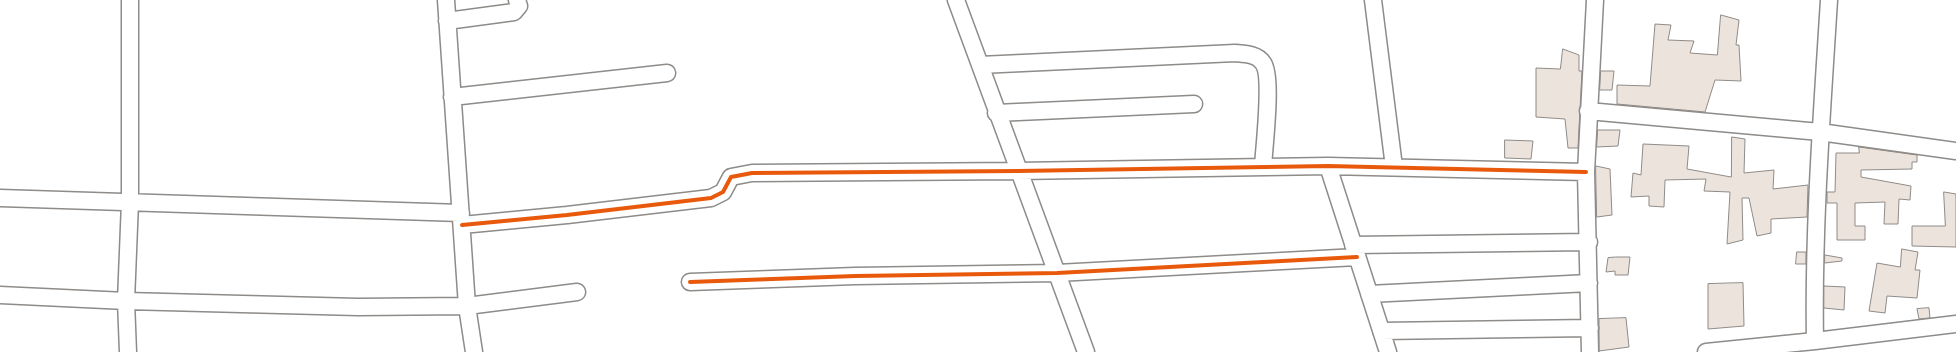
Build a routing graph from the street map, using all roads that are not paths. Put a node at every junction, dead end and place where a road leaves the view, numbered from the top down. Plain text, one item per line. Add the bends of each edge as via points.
1 (130, 0) edge
2 (446, 0) edge
3 (517, 0) edge
4 (956, 0) edge
5 (1373, 0) edge
6 (1595, 0) edge
7 (1829, 0) edge
8 (447, 21) junction
9 (980, 65) junction
10 (667, 73) dead end
11 (452, 97) junction
12 (1194, 104) dead end
13 (1588, 111) junction
14 (996, 113) junction
15 (1820, 132) junction
16 (1956, 152) edge
17 (1328, 166) junction
18 (1262, 167) junction
19 (1394, 167) junction
20 (1018, 171) junction
21 (1586, 172) junction
22 (0, 198) edge
23 (130, 202) junction
24 (462, 219) junction
25 (1589, 242) junction
26 (1354, 251) junction
27 (1057, 273) junction
28 (690, 282) dead end
29 (1589, 283) junction
30 (577, 292) dead end
31 (1369, 294) junction
32 (0, 295) edge
33 (126, 301) junction
34 (467, 306) junction
35 (1956, 324) edge
36 (1590, 328) junction
37 (1381, 331) junction
38 (1815, 342) junction
39 (128, 352) edge
40 (474, 352) edge
41 (1086, 352) edge
42 (1388, 352) edge
43 (1590, 352) edge
44 (1706, 352) edge

1 - 23 street
2 - 8 street
3 - 8 street via 519,6 514,12
4 - 9 street
5 - 19 street
6 - 13 street
7 - 15 street
8 - 11 street
9 - 14 street
9 - 18 street via 1235,52 1248,54 1259,58 1264,64 1267,82
10 - 11 street
11 - 24 street
12 - 14 street
13 - 15 street
13 - 21 street
14 - 20 street
15 - 16 street
15 - 38 street via 1814,290
17 - 18 street
17 - 19 street
17 - 26 street
18 - 20 street
19 - 21 street
20 - 24 street via 752,173 731,177 723,192 711,198 567,215
20 - 27 street
21 - 25 street
22 - 23 street
23 - 24 street
23 - 33 street
24 - 34 street
25 - 26 street
25 - 29 street
26 - 27 street
26 - 31 street
27 - 28 street
27 - 41 street
29 - 31 street
29 - 36 street
30 - 34 street
31 - 37 street
32 - 33 street
33 - 34 street via 358,307
33 - 39 street
34 - 40 street
35 - 38 street
36 - 37 street
36 - 43 street
37 - 42 street
38 - 44 street

